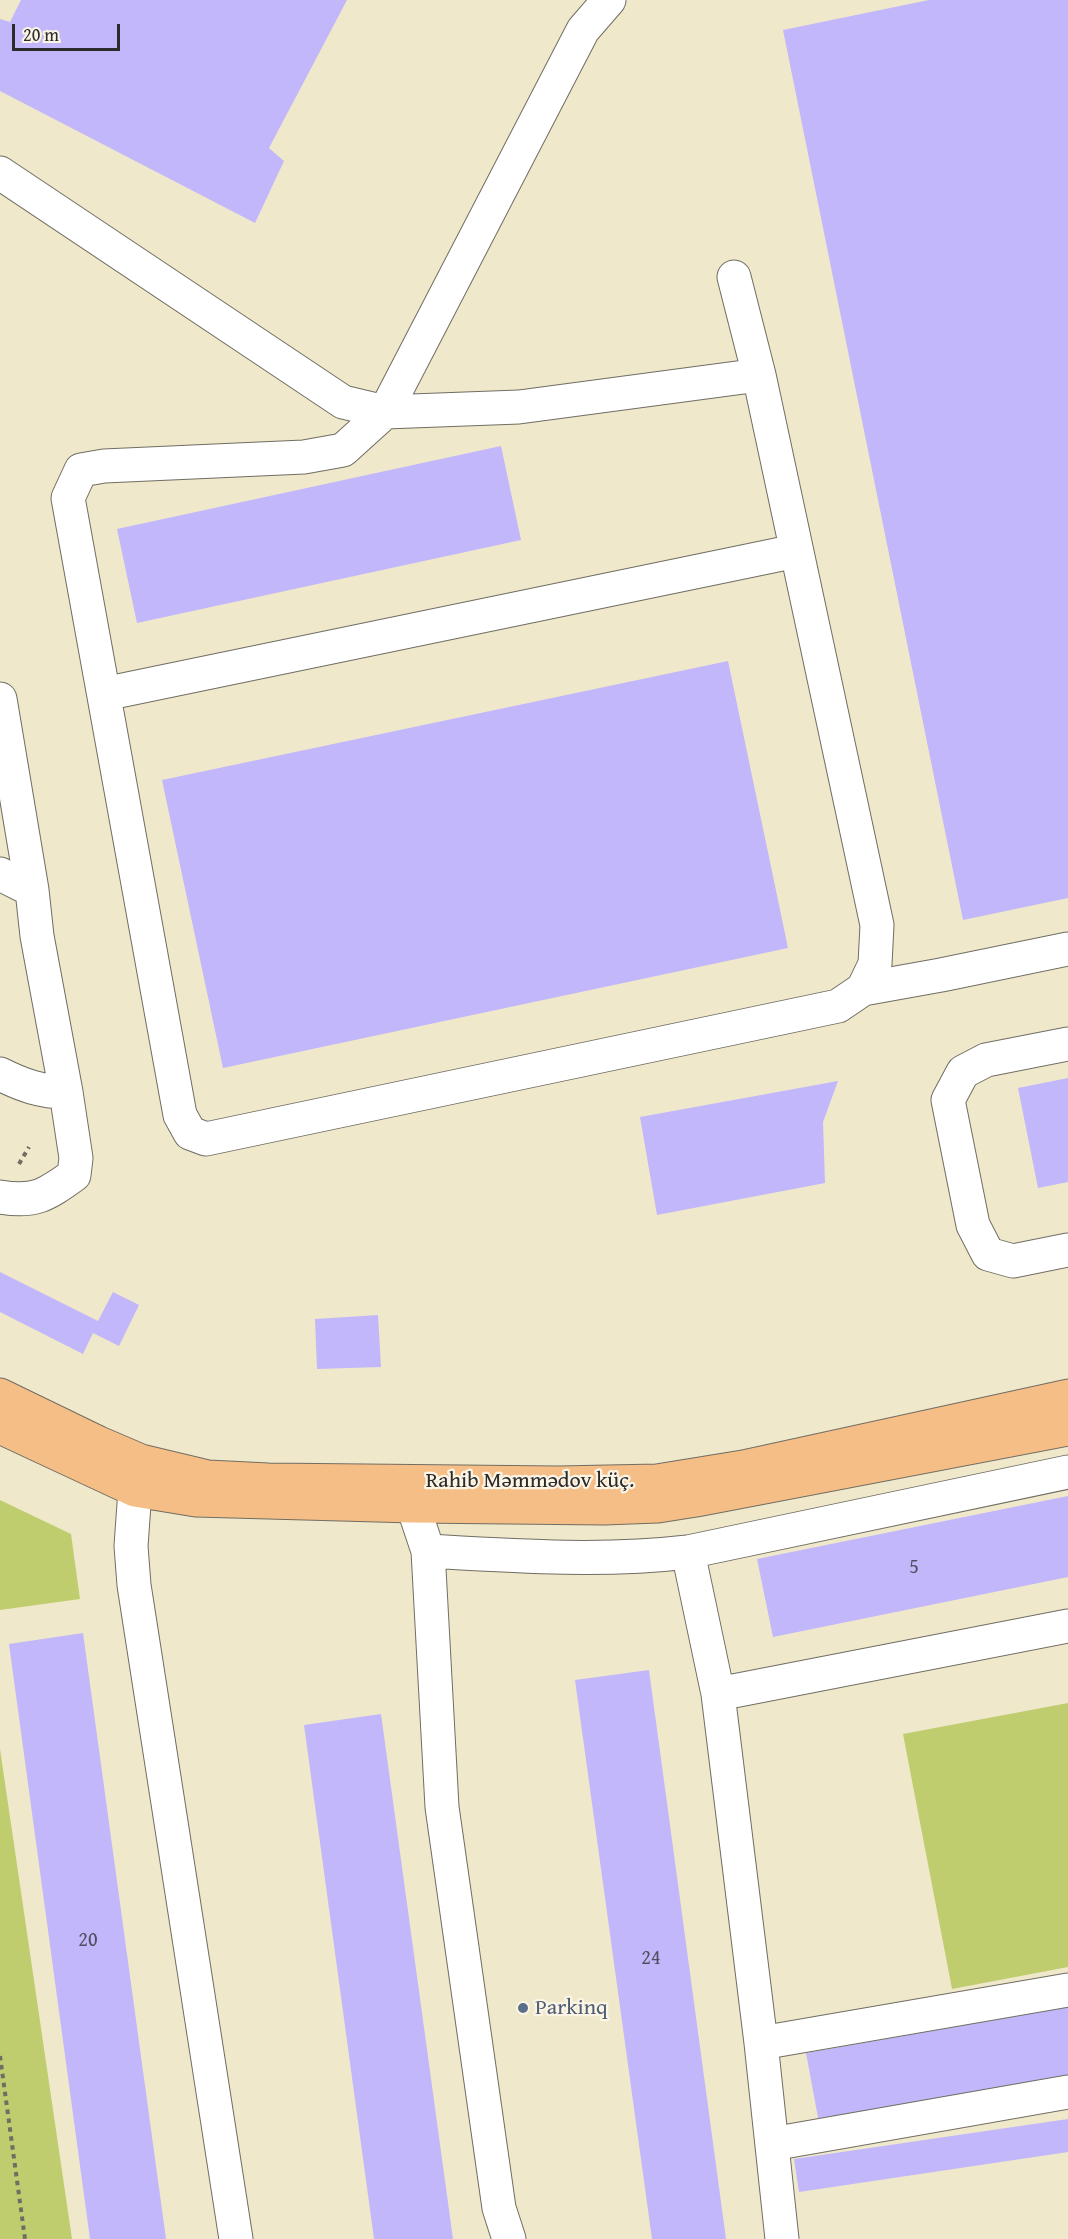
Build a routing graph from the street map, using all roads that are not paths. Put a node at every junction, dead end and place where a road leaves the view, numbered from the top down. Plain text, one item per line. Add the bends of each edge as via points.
1 (609, 0) edge
2 (0, 172) edge
3 (734, 277) dead end
4 (759, 375) junction
5 (385, 412) junction
6 (796, 551) junction
7 (104, 694) junction
8 (0, 699) edge
9 (0, 874) edge
10 (32, 890) junction
11 (1068, 949) edge
12 (863, 989) junction
13 (1068, 1044) edge
14 (0, 1074) edge
15 (66, 1092) junction
16 (0, 1197) edge
17 (1068, 1250) edge
18 (0, 1395) edge
19 (1068, 1396) edge
20 (0, 1427) edge
21 (1068, 1429) edge
22 (1068, 1472) edge
23 (138, 1475) junction
24 (693, 1488) junction
25 (413, 1506) junction
26 (428, 1551) junction
27 (688, 1552) junction
28 (1068, 1626) edge
29 (718, 1694) junction
30 (1068, 1990) edge
31 (761, 2043) junction
32 (1068, 2092) edge
33 (772, 2144) junction
34 (236, 2239) edge
35 (509, 2239) edge
36 (782, 2239) edge

1 - 5 lane via 583,30
2 - 5 lane via 343,402
3 - 4 lane
4 - 5 lane via 519,407
4 - 6 lane
5 - 7 lane via 343,450 304,457 81,470 68,498
6 - 7 lane
6 - 12 lane via 877,926 875,964
7 - 12 lane via 180,1115 190,1133 206,1139 838,1006
8 - 10 lane
9 - 10 lane
10 - 15 lane
11 - 12 lane
13 - 17 lane via 986,1060 963,1072 948,1100 973,1225 988,1254 1013,1261
14 - 15 lane via 24,1086
15 - 16 lane via 76,1158 74,1175 46,1195 19,1200
18 - 23 main road, Rahib Məmmədov küç. via 99,1443
19 - 24 main road, Rahib Məmmədov küç. via 743,1467
20 - 23 main road
21 - 24 main road
22 - 27 lane
23 - 24 main road, Rahib Məmmədov küç. via 559,1483 657,1480
23 - 25 main road via 196,1500
23 - 34 lane via 131,1546 134,1585
24 - 25 main road via 658,1506
25 - 26 lane
26 - 27 lane via 638,1558
26 - 35 lane via 442,1807 499,2208
27 - 29 lane
28 - 29 lane
29 - 31 lane
30 - 31 lane
31 - 33 lane
32 - 33 lane
33 - 36 lane

